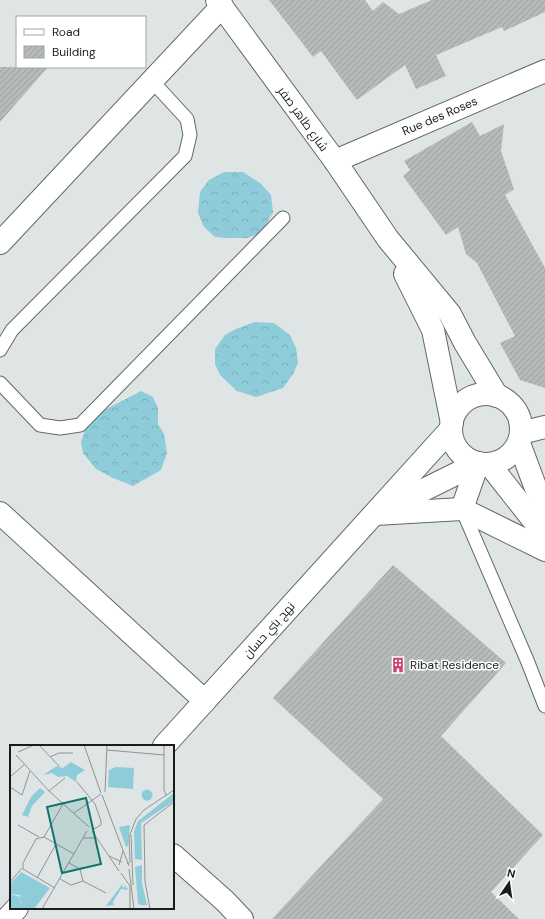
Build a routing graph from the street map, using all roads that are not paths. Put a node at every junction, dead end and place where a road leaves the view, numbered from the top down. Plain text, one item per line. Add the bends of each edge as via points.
1 (219, 3) edge
2 (545, 70) edge
3 (152, 81) junction
4 (335, 161) junction
5 (283, 218) dead end
6 (388, 239) junction
7 (0, 243) edge
8 (0, 350) edge
9 (0, 383) edge
10 (497, 396) junction
11 (451, 426) junction
12 (545, 427) edge
13 (520, 438) junction
14 (484, 464) junction
15 (545, 506) edge
16 (462, 509) junction
17 (0, 513) edge
18 (375, 514) junction
19 (545, 535) edge
20 (545, 550) edge
21 (205, 701) junction
22 (545, 706) edge
23 (165, 745) edge
24 (174, 856) edge
25 (16, 909) edge
26 (7, 919) edge
27 (242, 919) edge

1 - 3 street
1 - 4 street, شارع طاهر صفر
2 - 4 street, Rue des Roses
3 - 7 street
3 - 8 lane via 187,119 190,135 185,156 12,330
4 - 6 street, شارع طاهر صفر
5 - 9 lane via 80,425 60,428 40,425
6 - 10 street, شارع طاهر صفر via 450,314
6 - 11 street, شارع طاهر صفر via 433,330
10 - 11 street via 474,396 463,402
10 - 13 street, شارع طاهر صفر via 508,401 516,410 521,421
11 - 14 street, شارع طاهر صفر via 458,450 467,458
11 - 18 street, نهج بني حسان
12 - 13 street
13 - 14 street via 514,451 507,458
13 - 15 street, شارع طاهر صفر via 535,486
14 - 16 street
14 - 18 street, نهج بني حسان
14 - 19 street, شارع طاهر صفر
16 - 18 street
16 - 20 street
16 - 22 lane
17 - 21 street
18 - 21 street, نهج بني حسان
21 - 23 street, نهج بني حسان
24 - 27 street
25 - 26 street

